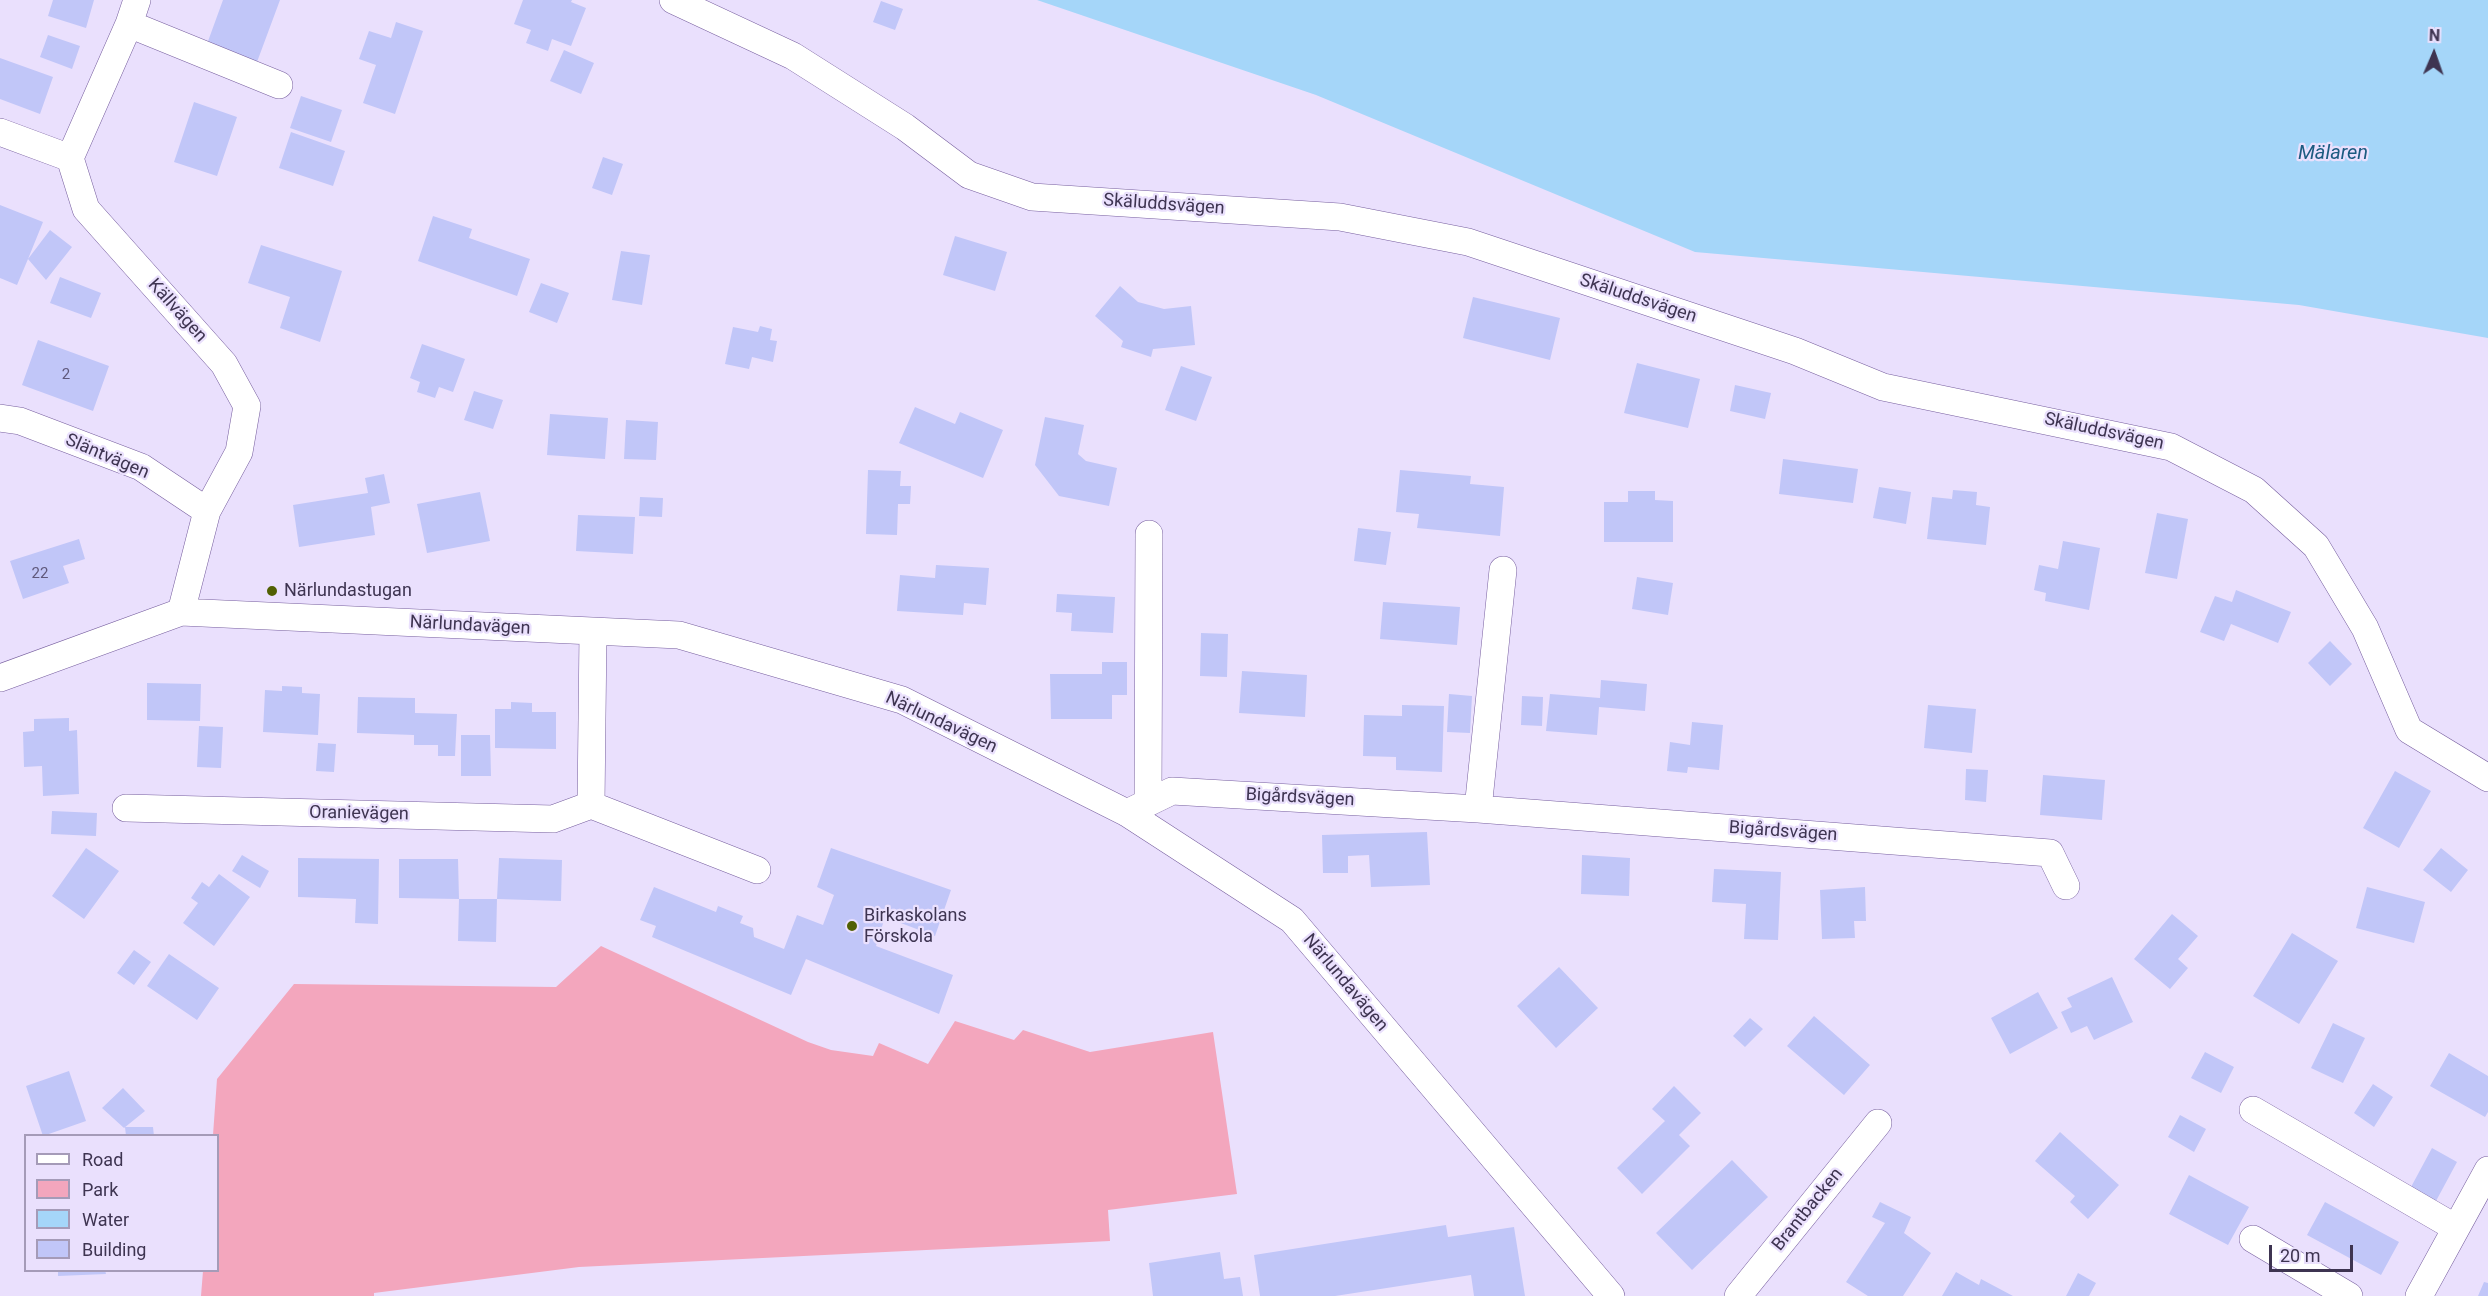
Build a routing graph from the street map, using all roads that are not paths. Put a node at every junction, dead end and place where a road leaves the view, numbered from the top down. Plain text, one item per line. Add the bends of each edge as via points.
1 (673, 0) edge
2 (133, 12) edge
3 (279, 85) dead end
4 (0, 132) edge
5 (70, 158) junction
6 (0, 418) edge
7 (207, 512) junction
8 (1149, 534) dead end
9 (1503, 570) dead end
10 (181, 612) junction
11 (593, 632) junction
12 (0, 678) edge
13 (2488, 777) edge
14 (591, 805) junction
15 (126, 808) dead end
16 (1137, 808) junction
17 (1478, 808) junction
18 (758, 870) dead end
19 (2066, 886) dead end
20 (2253, 1110) dead end
21 (1878, 1123) dead end
22 (2488, 1171) edge
23 (2456, 1228) junction
24 (2253, 1239) dead end
25 (1611, 1296) edge
26 (1738, 1296) edge
27 (2349, 1296) edge
28 (2419, 1296) edge

1 - 13 street, Skäluddsvägen via 793,56 905,127 969,176 1032,197 1340,217 1468,242 1795,351 1883,387 2171,447 2254,490 2316,546 2365,628 2409,730
2 - 3 street
2 - 5 street
4 - 5 street
5 - 7 street, Källvägen via 86,209 224,364 247,406 239,452
6 - 7 street, Släntvägen via 20,421 141,467
7 - 10 street, Källvägen
8 - 16 street
9 - 17 street
10 - 11 street, Närlundavägen
10 - 12 street, Närlundavägen
11 - 14 street
11 - 16 street, Närlundavägen via 679,636 902,700
14 - 15 street, Oranievägen via 553,819
14 - 18 street
16 - 17 street, Bigårdsvägen via 1172,791
16 - 25 street, Närlundavägen via 1292,920
17 - 19 street, Bigårdsvägen via 2050,853
20 - 23 street
21 - 26 street, Brantbacken
22 - 23 street
23 - 28 street
24 - 27 street

